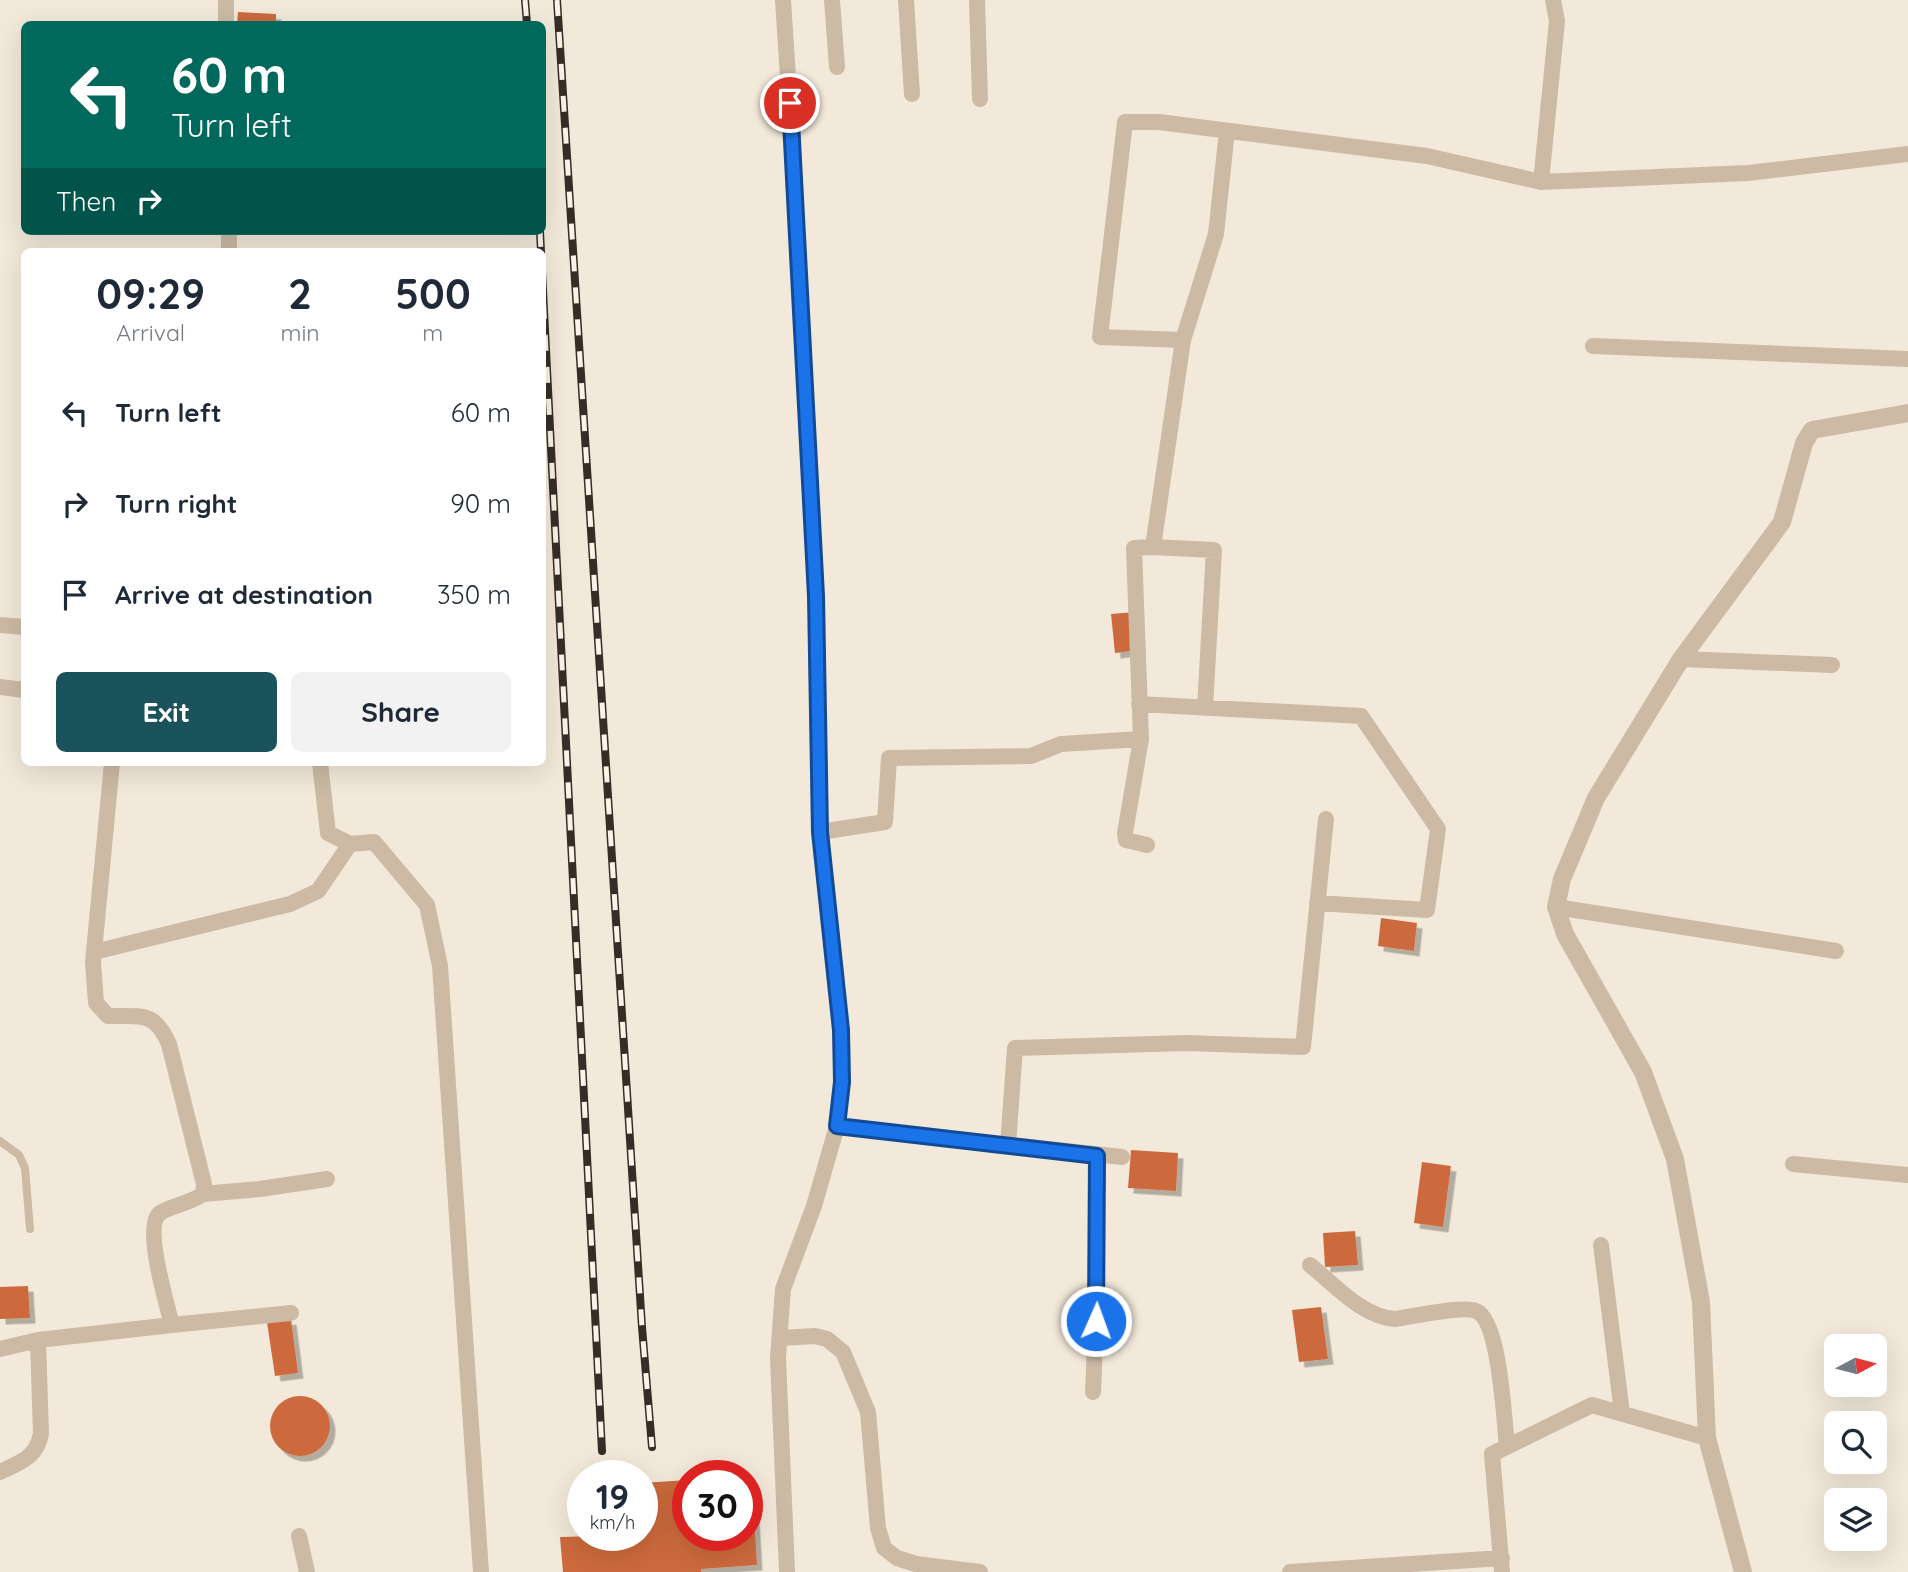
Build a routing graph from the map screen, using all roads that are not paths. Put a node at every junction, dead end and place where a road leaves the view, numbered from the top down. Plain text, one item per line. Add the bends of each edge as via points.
1 (226, 0) edge
2 (783, 0) edge
3 (832, 0) edge
4 (906, 0) edge
5 (977, 0) edge
6 (1553, 0) edge
7 (226, 21) edge
8 (837, 67) dead end
9 (912, 94) dead end
10 (980, 99) dead end
11 (1227, 131) junction
12 (1908, 154) edge
13 (1541, 182) junction
14 (1183, 340) junction
15 (1593, 346) dead end
16 (1908, 359) edge
17 (1908, 413) edge
18 (1153, 547) junction
19 (0, 625) edge
20 (21, 627) edge
21 (1681, 659) junction
22 (1832, 665) dead end
23 (0, 687) edge
24 (21, 690) edge
25 (1139, 704) junction
26 (1205, 707) junction
27 (1141, 739) junction
28 (112, 766) edge
29 (320, 766) edge
30 (1326, 819) dead end
31 (820, 832) junction
32 (350, 844) junction
33 (1147, 845) dead end
34 (1317, 903) junction
35 (1556, 907) junction
36 (1836, 951) dead end
37 (94, 952) junction
38 (837, 1126) junction
39 (0, 1141) edge
40 (1008, 1145) junction
41 (1097, 1156) junction
42 (1122, 1157) dead end
43 (1793, 1164) dead end
44 (1908, 1175) edge
45 (327, 1179) dead end
46 (203, 1194) junction
47 (30, 1229) dead end
48 (1601, 1245) dead end
49 (1310, 1265) dead end
50 (291, 1313) dead end
51 (172, 1325) junction
52 (780, 1338) junction
53 (38, 1340) junction
54 (0, 1349) edge
55 (1093, 1392) dead end
56 (1622, 1413) junction
57 (1707, 1437) junction
58 (1507, 1446) junction
59 (0, 1472) edge
60 (299, 1536) dead end
61 (1502, 1565) edge
62 (307, 1572) edge
63 (481, 1572) edge
64 (786, 1572) edge
65 (980, 1572) edge
66 (1290, 1572) edge
67 (1743, 1572) edge

1 - 7 street
2 - 31 street via 816,596
3 - 8 street
4 - 9 street
5 - 10 street
6 - 13 street via 1557,21
11 - 13 street via 1427,156
11 - 14 street via 1216,234
11 - 14 street via 1125,122 1100,337
12 - 13 street via 1748,173
14 - 18 street
15 - 16 street
17 - 21 street via 1812,430 1804,443 1782,522
18 - 25 street via 1134,548
18 - 26 street via 1214,550
19 - 20 street
21 - 22 street
21 - 35 street via 1596,798 1562,879
23 - 24 street
25 - 26 street
25 - 27 street
26 - 34 street via 1361,716 1438,829 1427,910
27 - 31 street via 1061,744 1031,756 889,758 885,822
27 - 33 street via 1125,833 1131,843
28 - 37 street
29 - 32 street via 328,833
30 - 34 street
31 - 38 street via 841,1030
32 - 37 street via 318,891 290,904
32 - 63 street via 374,842 427,905 440,966
34 - 40 street via 1303,1047 1187,1043 1015,1048
35 - 36 street
35 - 57 street via 1565,934 1643,1072 1675,1159 1700,1302
37 - 46 street via 96,1003 108,1016 150,1018 162,1027
38 - 40 street
38 - 52 street via 783,1289
39 - 47 lane via 19,1156 25,1168
40 - 41 street
41 - 42 street
41 - 55 street
43 - 44 street
45 - 46 street
46 - 51 street via 160,1212 154,1220 153,1236
48 - 56 street
49 - 58 street via 1371,1313 1384,1318 1463,1309 1477,1311 1488,1321 1495,1341
50 - 51 street
51 - 53 street
52 - 64 street
52 - 65 street via 815,1336 843,1352 868,1412 878,1528 884,1548 916,1564
53 - 54 street
53 - 59 street via 38,1447
56 - 57 street
56 - 58 street via 1592,1405
57 - 67 street
58 - 61 street via 1492,1454
60 - 62 street
61 - 66 street

